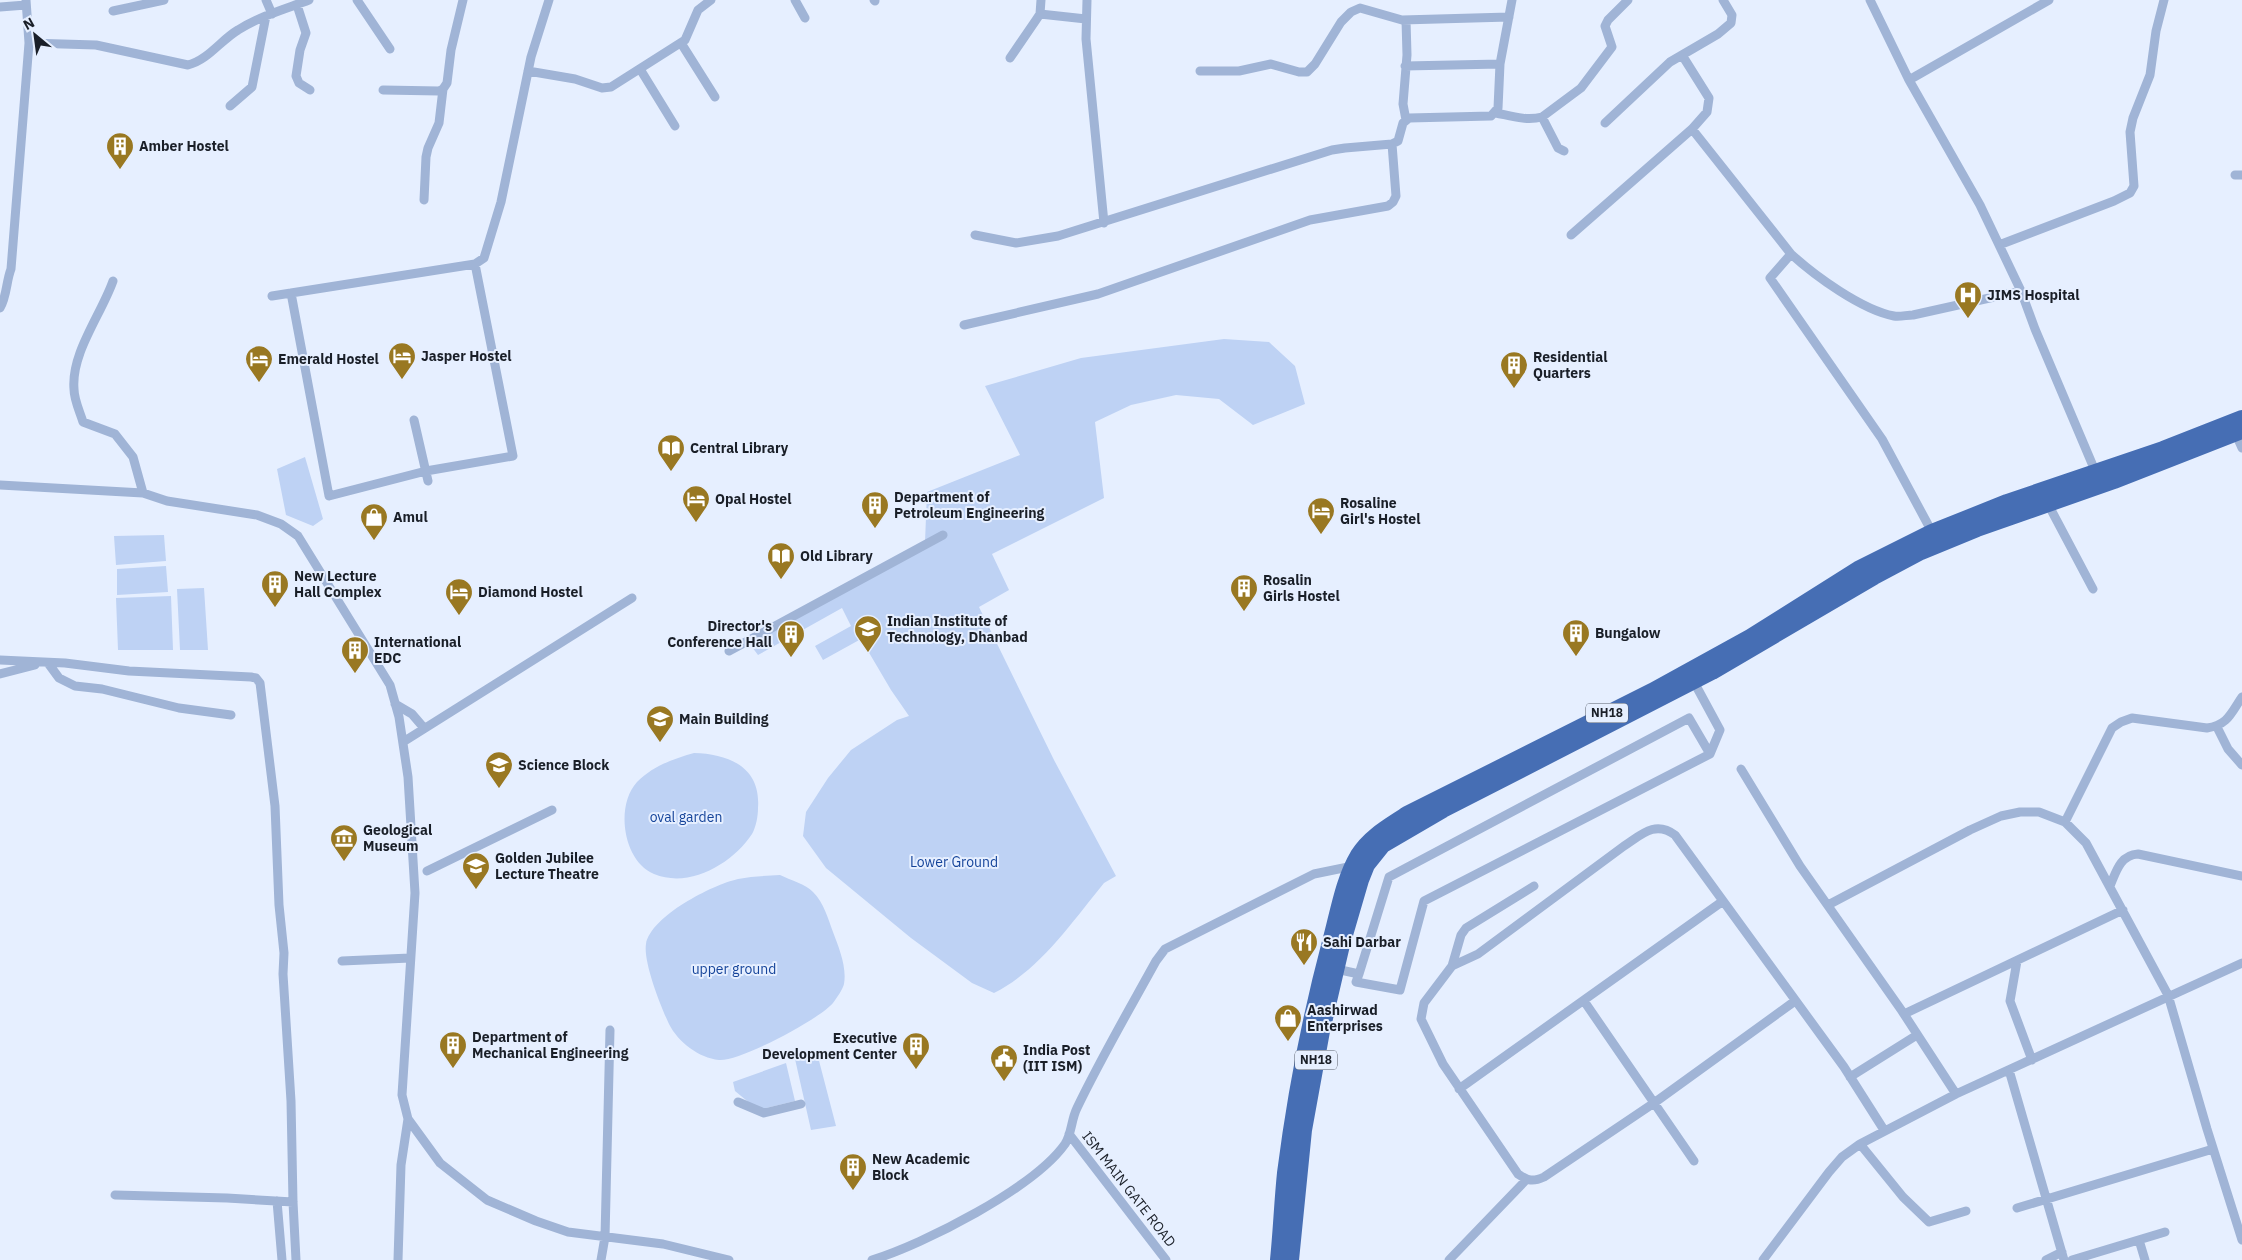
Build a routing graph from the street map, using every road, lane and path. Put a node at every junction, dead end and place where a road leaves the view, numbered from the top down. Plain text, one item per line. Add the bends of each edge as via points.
1 (164, 0) edge
2 (266, 0) edge
3 (309, 0) edge
4 (358, 0) edge
5 (464, 0) edge
6 (549, 0) edge
7 (712, 0) edge
8 (795, 0) edge
9 (1041, 0) edge
10 (1087, 0) edge
11 (1512, 0) edge
12 (1628, 0) edge
13 (1723, 0) edge
14 (1870, 0) edge
15 (2049, 0) edge
16 (2164, 0) edge
17 (26, 3) edge
18 (297, 5) junction
19 (0, 7) edge
20 (113, 11) dead end
21 (1040, 14) junction
22 (269, 15) junction
23 (1509, 17) junction
24 (805, 18) dead end
25 (1086, 19) junction
26 (1406, 20) junction
27 (29, 43) junction
28 (681, 43) junction
29 (390, 48) dead end
30 (1682, 55) junction
31 (1010, 58) dead end
32 (1500, 64) junction
33 (1405, 66) junction
34 (640, 69) junction
35 (528, 70) junction
36 (1200, 71) dead end
37 (1909, 80) junction
38 (444, 89) junction
39 (310, 90) dead end
40 (383, 90) dead end
41 (715, 97) dead end
42 (230, 106) dead end
43 (1496, 113) junction
44 (1542, 117) junction
45 (1406, 120) junction
46 (1605, 123) dead end
47 (676, 126) dead end
48 (1692, 129) junction
49 (1392, 144) junction
50 (1564, 151) dead end
51 (424, 200) dead end
52 (1104, 223) junction
53 (975, 235) dead end
54 (1571, 235) dead end
55 (1999, 245) junction
56 (1791, 254) junction
57 (475, 264) junction
58 (113, 281) dead end
59 (2021, 291) junction
60 (291, 293) junction
61 (272, 296) dead end
62 (0, 308) edge
63 (964, 325) dead end
64 (414, 420) dead end
65 (2238, 431) edge
66 (426, 471) junction
67 (2096, 472) junction
68 (428, 481) dead end
69 (0, 485) edge
70 (143, 493) junction
71 (2048, 504) junction
72 (1932, 532) junction
73 (943, 536) dead end
74 (2093, 589) dead end
75 (632, 598) dead end
76 (729, 651) dead end
77 (0, 660) edge
78 (45, 663) junction
79 (0, 674) edge
80 (1694, 682) junction
81 (2242, 697) edge
82 (395, 704) junction
83 (231, 715) dead end
84 (2216, 727) junction
85 (424, 728) junction
86 (403, 742) junction
87 (1710, 754) junction
88 (2242, 765) edge
89 (1741, 769) dead end
90 (552, 810) dead end
91 (2065, 822) junction
92 (1353, 866) junction
93 (427, 871) dead end
94 (2242, 876) edge
95 (1534, 886) dead end
96 (2110, 886) junction
97 (1723, 901) junction
98 (1828, 905) junction
99 (2123, 910) junction
100 (410, 958) junction
101 (342, 961) dead end
102 (2017, 961) junction
103 (2242, 963) edge
104 (1452, 966) junction
105 (1336, 970) junction
106 (1359, 974) junction
107 (2168, 995) junction
108 (1584, 1000) junction
109 (1796, 1000) junction
110 (1904, 1014) junction
111 (610, 1030) dead end
112 (1918, 1035) junction
113 (2032, 1060) junction
114 (2009, 1070) junction
115 (1850, 1077) junction
116 (1459, 1089) junction
117 (1956, 1094) junction
118 (738, 1102) dead end
119 (1654, 1102) junction
120 (801, 1104) dead end
121 (408, 1119) junction
122 (1884, 1130) junction
123 (1069, 1134) junction
124 (1860, 1144) junction
125 (2213, 1149) junction
126 (1694, 1161) dead end
127 (1526, 1180) junction
128 (115, 1195) dead end
129 (2046, 1199) junction
130 (277, 1201) junction
131 (293, 1202) junction
132 (2018, 1208) dead end
133 (1966, 1211) dead end
134 (2166, 1232) dead end
135 (605, 1237) junction
136 (2139, 1240) junction
137 (2242, 1240) edge
138 (2063, 1256) edge
139 (282, 1260) edge
140 (296, 1260) edge
141 (398, 1260) edge
142 (601, 1260) edge
143 (729, 1260) edge
144 (872, 1260) edge
145 (1166, 1260) edge
146 (1278, 1260) edge
147 (1291, 1260) edge
148 (1449, 1260) edge
149 (1763, 1260) edge
150 (2046, 1260) edge
151 (2072, 1260) edge
152 (2146, 1260) edge

1 - 20 street
2 - 22 street
3 - 18 street
4 - 29 street
5 - 38 street
6 - 35 street
7 - 28 street via 698,10 691,30
8 - 24 street
9 - 21 street
10 - 25 street
11 - 23 street
12 - 44 street via 1605,26 1612,44 1610,52 1581,88
13 - 30 street via 1732,15 1731,23
14 - 37 street
15 - 37 street
16 - 55 street via 2150,75 2133,118 2130,148 2134,186 2130,193
17 - 19 street
17 - 27 street
18 - 22 street
18 - 39 street via 306,33 300,50 297,80
21 - 25 street
21 - 31 street
22 - 27 street via 236,30 200,60 188,65 96,45
22 - 42 street via 252,87
23 - 26 street
23 - 32 street
25 - 52 street
26 - 33 street
26 - 36 street via 1365,8 1351,12 1340,22 1307,72 1271,64 1239,71
27 - 62 street via 11,269
28 - 34 street
28 - 41 street
30 - 46 street via 1656,74
30 - 48 street via 1709,98 1707,112
32 - 33 street
32 - 43 street
33 - 45 street via 1403,104
34 - 35 street via 618,83 602,88
34 - 47 street
35 - 57 street via 501,202 484,258
37 - 55 street
38 - 40 street
38 - 51 street via 438,130 426,157
43 - 44 street via 1527,119
43 - 45 street via 1482,117 1414,117
44 - 50 street via 1558,148
45 - 49 street via 1400,138
48 - 54 street
48 - 56 street
49 - 52 street via 1332,150
49 - 63 street via 1396,196 1388,206 1310,220 1098,294
52 - 53 street via 1029,242 1016,243
55 - 59 street
56 - 59 street via 1804,267 1862,304 1896,316
56 - 72 street via 1770,278 1882,439
57 - 60 street
57 - 66 street via 513,456
58 - 70 street via 76,362 74,389 83,422 115,434 133,457
59 - 67 street
60 - 61 street
60 - 66 street via 329,496
64 - 66 street
65 - 67 highway, NH18
65 - 71 highway, NH18
66 - 68 street
67 - 72 highway, NH18
69 - 70 street
70 - 82 street via 167,501 257,515 281,524 298,536 390,685
71 - 74 street
71 - 80 highway, NH18 via 1945,541 1901,562
72 - 92 highway, NH18 via 1858,569 1750,637 1652,691 1407,814 1367,842
73 - 76 street
75 - 85 street
77 - 78 street
78 - 79 street
78 - 83 street via 59,678 75,686 102,689 179,708
78 - 131 street via 251,677 260,683 275,806 291,1101
80 - 87 street via 1720,730
80 - 105 highway, NH18 via 1443,810 1383,846 1367,864
81 - 84 street via 2225,722
82 - 85 street via 412,714
82 - 86 street
84 - 88 street via 2228,749
84 - 91 street via 2132,718 2121,722 2112,728
85 - 86 street
86 - 100 street via 415,893
87 - 106 street via 1424,901 1400,990 1356,982
87 - 106 street via 1689,718 1389,877
89 - 98 street via 1800,866
90 - 93 street
91 - 96 street via 2086,843
91 - 98 street via 2039,812 2001,816
92 - 123 street via 1314,874 1166,949 1156,961 1076,1110
92 - 146 highway, NH18 via 1334,926 1312,1021 1286,1166
94 - 96 street via 2138,854 2122,860
95 - 104 street via 1466,928 1460,934
96 - 99 street
97 - 104 street via 1675,835 1666,828 1658,827 1624,846 1478,954
97 - 108 street
97 - 109 street
98 - 110 street
99 - 102 street
99 - 107 street
100 - 101 street
100 - 121 street via 402,1096
102 - 110 street
102 - 113 street via 2010,1001
103 - 107 street
104 - 116 street via 1424,1003 1421,1019
105 - 106 street
105 - 147 highway, NH18 via 1304,1130
107 - 113 street
107 - 125 street
108 - 116 street
108 - 119 street
109 - 115 street
109 - 119 street
110 - 112 street
111 - 135 street
112 - 115 street
112 - 117 street
113 - 114 street
114 - 117 street
114 - 129 street
115 - 122 street
116 - 127 street via 1518,1174
117 - 122 street
118 - 120 street via 764,1113
119 - 126 street
119 - 127 street via 1544,1177
121 - 135 street via 440,1163 487,1200 568,1232
121 - 141 street via 401,1165
122 - 124 street
123 - 144 street via 1055,1156 1024,1181 967,1218
123 - 145 street, ISM MAIN GATE ROAD
124 - 133 street via 1903,1197 1930,1222
124 - 149 street via 1829,1172
125 - 129 street
125 - 137 street
127 - 148 street
128 - 130 street
129 - 132 street
129 - 138 street
130 - 131 street
130 - 139 street
131 - 140 street
134 - 136 street
135 - 142 street
135 - 143 street via 663,1244
136 - 151 street
136 - 152 street
138 - 150 street

